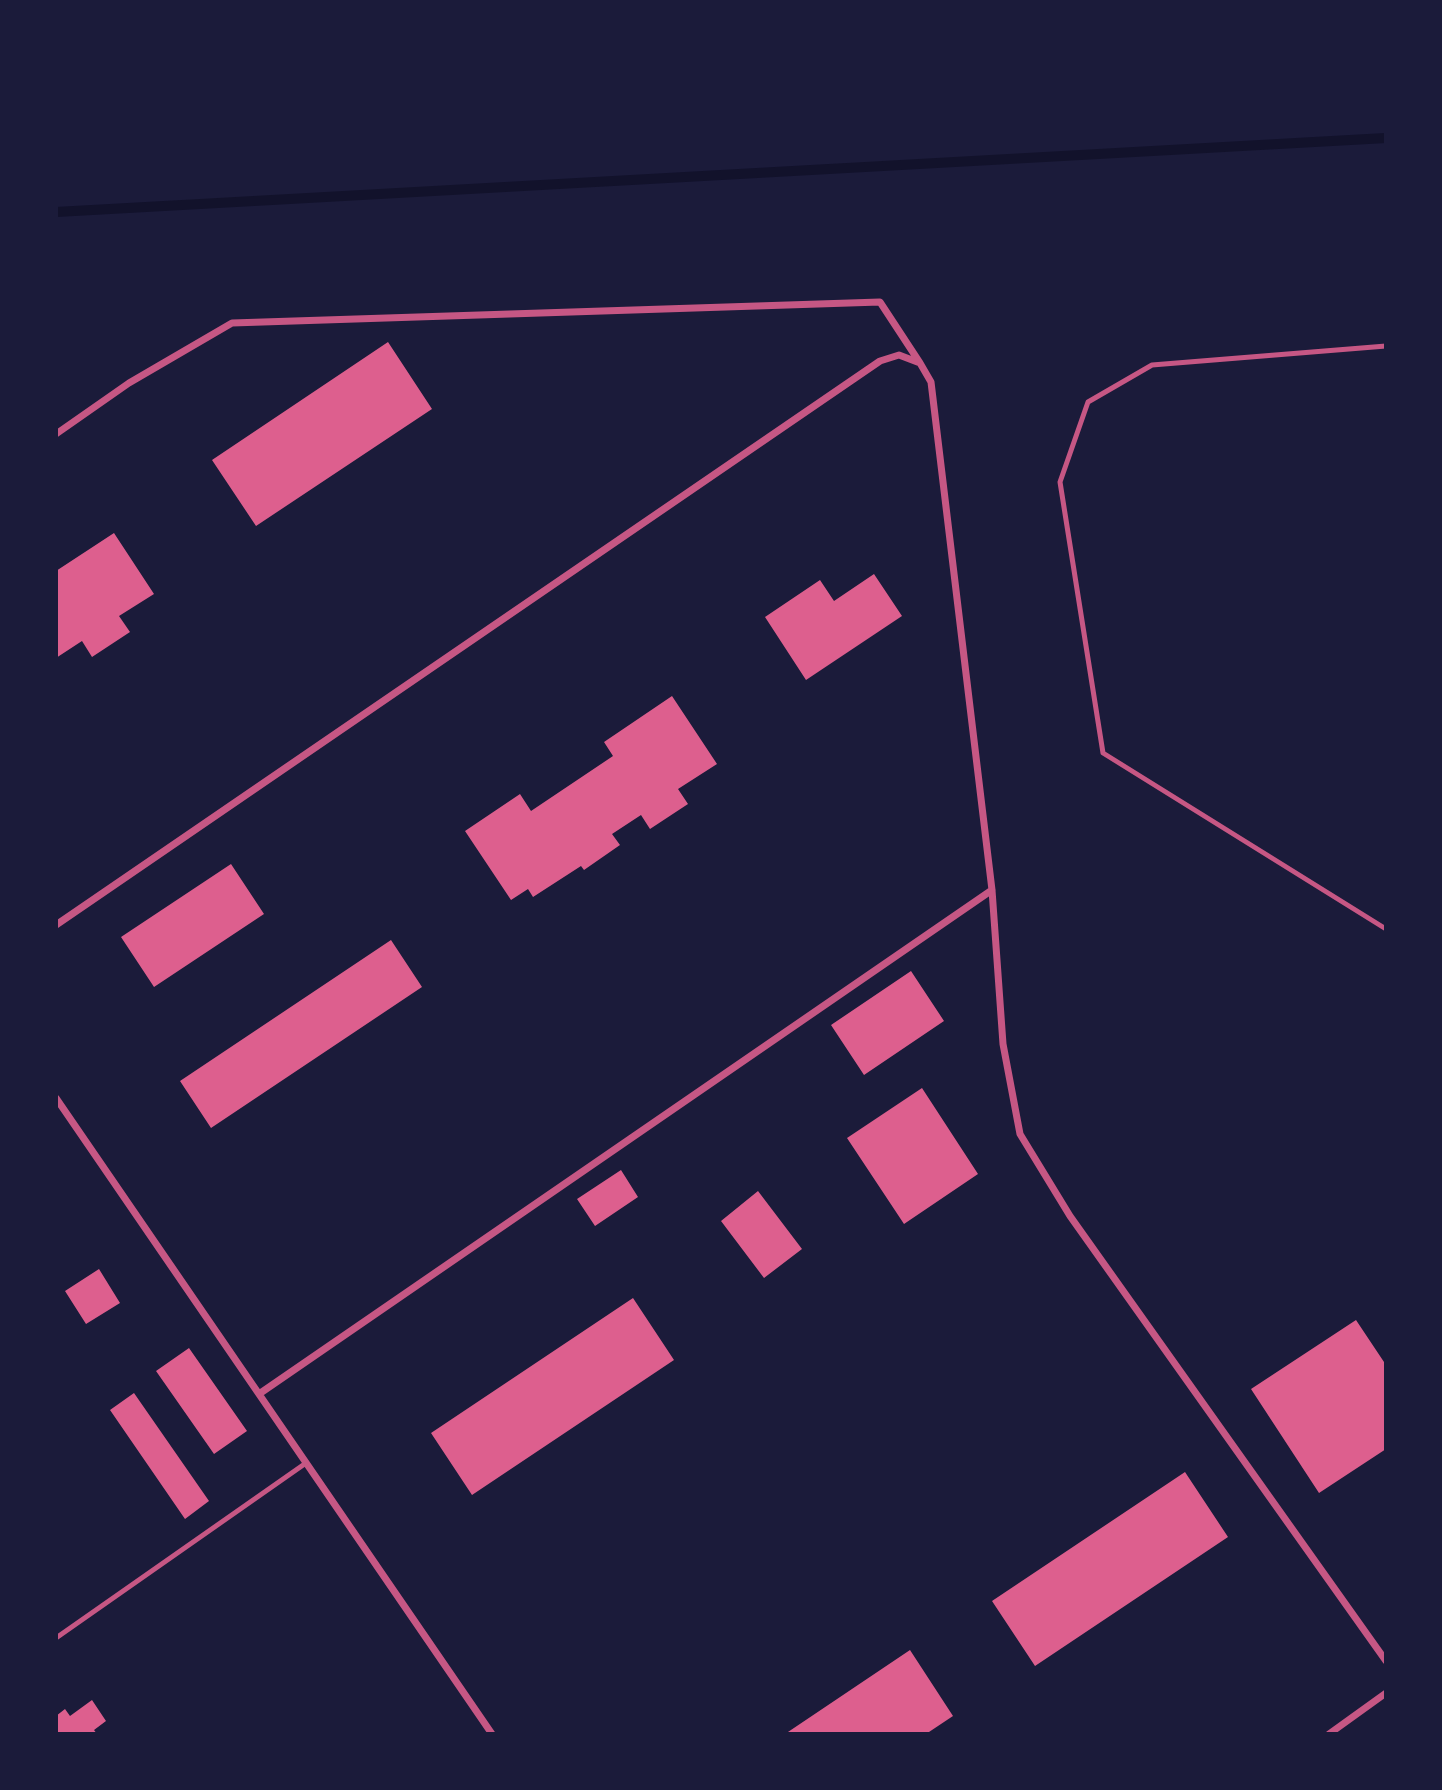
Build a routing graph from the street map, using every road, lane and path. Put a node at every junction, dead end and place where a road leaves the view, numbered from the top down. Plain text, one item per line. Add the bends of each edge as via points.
1 (1386, 346) edge
2 (920, 363) junction
3 (56, 434) edge
4 (992, 890) junction
5 (56, 925) edge
6 (1386, 929) edge
7 (56, 1098) edge
8 (259, 1394) junction
9 (306, 1463) junction
10 (56, 1638) edge
11 (1386, 1661) edge
12 (1386, 1693) edge
13 (492, 1734) edge
14 (1329, 1734) edge

1 - 6 lane via 1152,365 1088,402 1060,482 1102,753
2 - 3 street via 880,302 232,323 129,383
2 - 4 street via 931,382
2 - 5 street via 899,355 880,360
4 - 8 street
4 - 11 street via 1003,1044 1020,1134 1070,1216
7 - 8 street
8 - 9 street
9 - 10 lane
9 - 13 street
12 - 14 street

